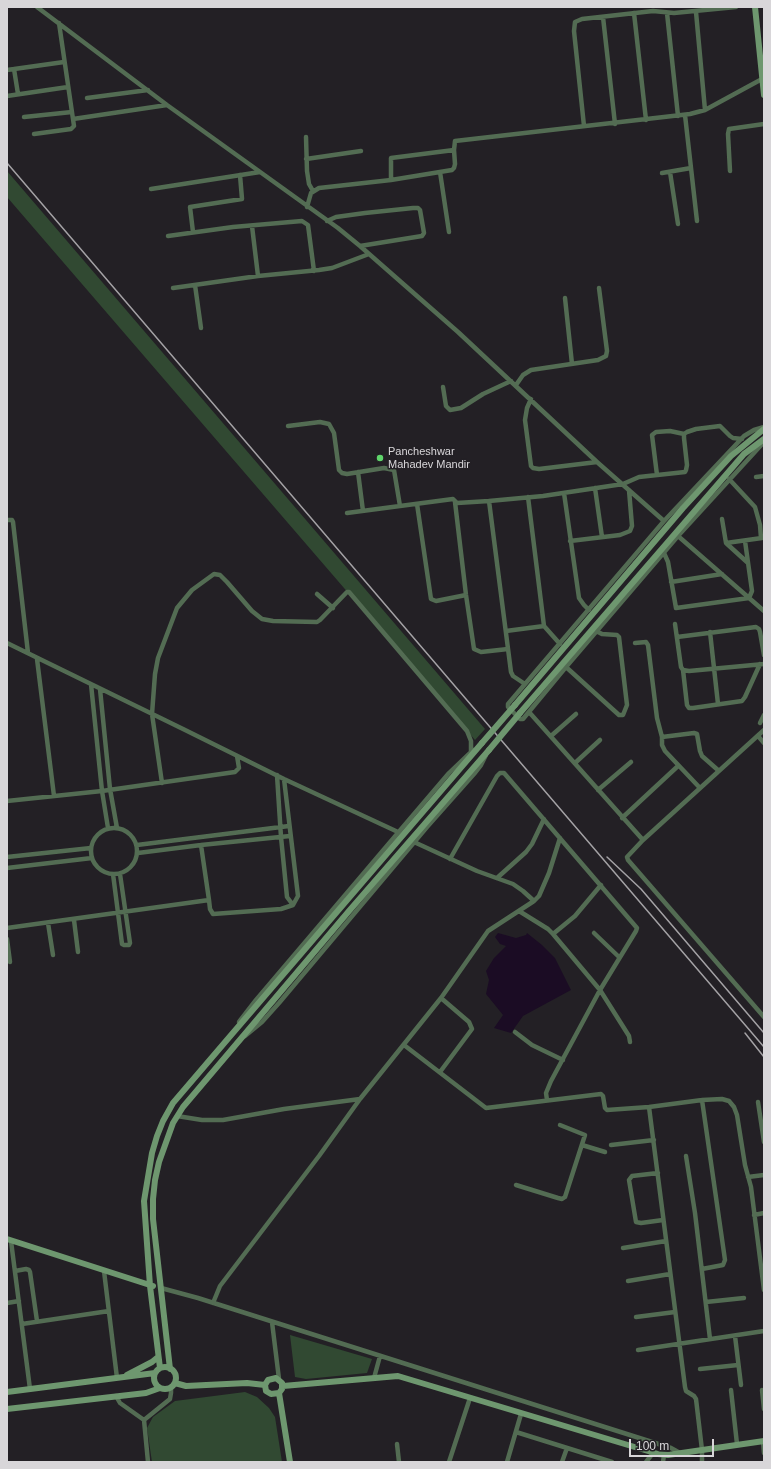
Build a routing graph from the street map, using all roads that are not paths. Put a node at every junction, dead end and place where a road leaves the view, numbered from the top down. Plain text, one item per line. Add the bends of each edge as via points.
1 (37, 7) edge
2 (736, 7) edge
3 (755, 7) edge
4 (721, 8) edge
5 (696, 12) junction
6 (634, 13) junction
7 (667, 13) junction
8 (604, 17) junction
9 (59, 23) junction
10 (64, 62) junction
11 (14, 69) junction
12 (7, 70) edge
13 (762, 79) junction
14 (68, 87) junction
15 (148, 90) junction
16 (18, 94) junction
17 (764, 95) edge
18 (7, 96) edge
19 (87, 98) dead end
20 (167, 104) junction
21 (705, 110) junction
22 (72, 112) junction
23 (685, 115) junction
24 (678, 116) junction
25 (24, 117) dead end
26 (73, 119) junction
27 (646, 120) junction
28 (615, 124) junction
29 (764, 124) edge
30 (584, 126) junction
31 (34, 134) dead end
32 (306, 137) dead end
33 (454, 150) junction
34 (361, 151) dead end
35 (306, 159) junction
36 (691, 168) junction
37 (730, 171) dead end
38 (260, 172) junction
39 (440, 172) junction
40 (670, 172) junction
41 (662, 173) dead end
42 (240, 175) junction
43 (391, 180) junction
44 (151, 189) dead end
45 (313, 192) junction
46 (307, 207) junction
47 (327, 221) junction
48 (697, 221) dead end
49 (678, 224) dead end
50 (252, 226) junction
51 (193, 232) junction
52 (449, 232) dead end
53 (168, 236) dead end
54 (360, 246) junction
55 (370, 254) junction
56 (314, 271) junction
57 (258, 276) junction
58 (195, 284) junction
59 (173, 288) dead end
60 (599, 288) dead end
61 (565, 298) dead end
62 (201, 328) dead end
63 (572, 364) junction
64 (511, 381) junction
65 (516, 385) junction
66 (443, 387) dead end
67 (531, 399) junction
68 (288, 426) dead end
69 (764, 428) edge
70 (684, 434) junction
71 (742, 439) junction
72 (764, 440) edge
73 (597, 462) junction
74 (358, 472) junction
75 (657, 475) junction
76 (756, 476) dead end
77 (764, 476) edge
78 (729, 479) junction
79 (623, 484) junction
80 (595, 488) junction
81 (629, 490) junction
82 (564, 493) junction
83 (528, 497) junction
84 (489, 501) junction
85 (455, 502) junction
86 (416, 504) junction
87 (400, 506) junction
88 (363, 511) junction
89 (347, 513) dead end
90 (722, 519) dead end
91 (7, 520) edge
92 (664, 521) junction
93 (678, 536) junction
94 (602, 537) junction
95 (763, 538) edge
96 (745, 540) junction
97 (570, 541) junction
98 (726, 543) junction
99 (664, 553) junction
100 (748, 563) junction
101 (722, 574) junction
102 (671, 582) junction
103 (317, 594) dead end
104 (466, 595) junction
105 (749, 598) junction
106 (333, 608) junction
107 (589, 610) junction
108 (764, 611) edge
109 (675, 624) dead end
110 (544, 626) junction
111 (506, 631) junction
112 (596, 631) junction
113 (710, 632) junction
114 (677, 637) junction
115 (7, 643) edge
116 (635, 643) dead end
117 (560, 644) junction
118 (508, 649) junction
119 (28, 653) junction
120 (764, 655) edge
121 (37, 659) junction
122 (762, 664) edge
123 (566, 666) junction
124 (714, 669) junction
125 (683, 670) junction
126 (91, 684) junction
127 (525, 684) junction
128 (100, 689) junction
129 (718, 704) junction
130 (529, 712) junction
131 (152, 714) junction
132 (576, 714) dead end
133 (764, 715) edge
134 (760, 723) dead end
135 (764, 730) edge
136 (551, 736) junction
137 (758, 736) junction
138 (662, 737) junction
139 (600, 740) dead end
140 (764, 743) edge
141 (474, 750) junction
142 (487, 752) junction
143 (237, 756) junction
144 (630, 762) dead end
145 (575, 763) junction
146 (678, 766) junction
147 (719, 770) junction
148 (277, 775) junction
149 (284, 779) junction
150 (162, 783) junction
151 (700, 788) junction
152 (110, 789) junction
153 (598, 790) junction
154 (102, 791) junction
155 (54, 796) junction
156 (7, 801) edge
157 (622, 818) junction
158 (544, 819) junction
159 (289, 826) junction
160 (280, 827) junction
161 (108, 828) junction
162 (117, 828) junction
163 (398, 832) junction
164 (290, 836) junction
165 (281, 837) junction
166 (560, 838) junction
167 (643, 840) junction
168 (414, 842) junction
169 (137, 845) junction
170 (201, 845) junction
171 (91, 848) junction
172 (138, 853) junction
173 (7, 857) edge
174 (92, 858) junction
175 (450, 859) junction
176 (7, 868) edge
177 (113, 874) junction
178 (120, 874) junction
179 (497, 878) junction
180 (601, 885) junction
181 (208, 900) junction
182 (534, 902) junction
183 (293, 905) junction
184 (519, 911) junction
185 (126, 912) junction
186 (118, 914) junction
187 (74, 920) junction
188 (48, 923) junction
189 (7, 928) edge
190 (594, 933) dead end
191 (553, 934) junction
192 (7, 939) edge
193 (78, 952) dead end
194 (53, 955) dead end
195 (619, 957) junction
196 (10, 962) dead end
197 (600, 990) junction
198 (441, 998) junction
199 (764, 1017) edge
200 (515, 1032) dead end
201 (232, 1034) junction
202 (241, 1038) junction
203 (630, 1042) dead end
204 (404, 1045) junction
205 (563, 1060) junction
206 (440, 1072) junction
207 (360, 1099) junction
208 (547, 1100) junction
209 (702, 1100) junction
210 (758, 1102) dead end
211 (649, 1107) junction
212 (177, 1116) junction
213 (560, 1126) dead end
214 (654, 1140) junction
215 (764, 1142) edge
216 (582, 1145) junction
217 (611, 1145) dead end
218 (605, 1152) dead end
219 (686, 1156) dead end
220 (658, 1173) junction
221 (764, 1175) edge
222 (748, 1177) junction
223 (516, 1185) dead end
224 (764, 1213) edge
225 (754, 1215) junction
226 (663, 1220) junction
227 (9, 1240) edge
228 (666, 1241) junction
229 (764, 1244) edge
230 (758, 1245) junction
231 (623, 1248) dead end
232 (702, 1269) junction
233 (15, 1271) junction
234 (104, 1271) junction
235 (670, 1274) junction
236 (628, 1281) dead end
237 (150, 1286) junction
238 (161, 1288) junction
239 (764, 1290) edge
240 (744, 1298) dead end
241 (19, 1301) junction
242 (706, 1302) junction
243 (7, 1303) edge
244 (213, 1303) junction
245 (109, 1311) junction
246 (675, 1312) junction
247 (636, 1317) dead end
248 (37, 1321) junction
249 (272, 1322) junction
250 (22, 1324) junction
251 (764, 1331) edge
252 (735, 1336) junction
253 (710, 1339) junction
254 (679, 1344) junction
255 (638, 1350) dead end
256 (380, 1356) junction
257 (158, 1357) junction
258 (738, 1365) junction
259 (170, 1368) junction
260 (700, 1369) dead end
261 (158, 1371) junction
262 (119, 1378) junction
263 (374, 1378) junction
264 (279, 1379) junction
265 (173, 1385) junction
266 (265, 1385) junction
267 (740, 1385) dead end
268 (283, 1386) junction
269 (160, 1388) junction
270 (30, 1389) junction
271 (731, 1390) dead end
272 (762, 1390) dead end
273 (7, 1392) edge
274 (280, 1393) junction
275 (116, 1396) junction
276 (470, 1398) junction
277 (764, 1405) edge
278 (7, 1409) edge
279 (764, 1409) edge
280 (521, 1414) junction
281 (144, 1420) junction
282 (516, 1432) junction
283 (763, 1441) edge
284 (397, 1444) dead end
285 (737, 1444) junction
286 (567, 1448) junction
287 (702, 1450) junction
288 (653, 1453) junction
289 (680, 1453) junction
290 (764, 1453) edge
291 (664, 1455) junction
292 (597, 1460) edge
293 (148, 1462) edge
294 (290, 1462) edge
295 (399, 1462) edge
296 (449, 1462) edge
297 (507, 1462) edge
298 (562, 1462) edge
299 (612, 1462) edge
300 (646, 1462) edge
301 (663, 1462) edge
302 (702, 1462) edge

1 - 9 street
2 - 4 street
3 - 13 main road
4 - 5 street
5 - 7 street
5 - 21 street
6 - 7 street
6 - 8 street
6 - 27 street
7 - 24 street
8 - 28 street
8 - 30 street via 578,20 574,25
9 - 10 street
9 - 15 street
10 - 11 street
10 - 14 street
11 - 12 street
11 - 16 street
13 - 17 main road
13 - 21 street
14 - 16 street
14 - 22 street
15 - 19 street
15 - 20 street
16 - 18 street
20 - 26 street
20 - 38 street
21 - 23 street
22 - 25 street
22 - 26 street
23 - 24 street
23 - 36 street
24 - 27 street
26 - 31 street via 74,126 71,129
27 - 28 street
28 - 30 street
29 - 37 street via 729,129
30 - 33 street via 458,140 454,141
32 - 35 street
33 - 39 street via 454,168
33 - 43 street via 391,158
34 - 35 street
35 - 45 street
36 - 40 street
36 - 48 street
38 - 42 street
38 - 46 street
39 - 43 street
39 - 52 street
40 - 41 street
40 - 49 street
42 - 44 street
42 - 51 street via 242,199 190,207
43 - 45 street via 319,188
45 - 46 street
46 - 47 street
47 - 54 street
47 - 54 street via 336,217 365,213 413,208 420,210 424,233 422,236
50 - 51 street
50 - 56 street via 302,221 306,223
50 - 57 street
51 - 53 street
54 - 55 street
55 - 56 street via 332,268
55 - 64 street
56 - 57 street
57 - 58 street
58 - 59 street
58 - 62 street
60 - 63 street via 606,356 598,360
61 - 63 street
63 - 65 street via 531,370 522,374
64 - 65 street
64 - 66 street via 461,408 450,410 446,406
65 - 67 street
67 - 73 street
67 - 73 street via 525,420 533,468
68 - 74 street via 320,422 329,424 334,433 339,470 342,474
69 - 71 street via 754,430
69 - 141 main road, bridge via 731,456 683,508
70 - 71 street via 696,429 720,426 733,438
70 - 75 street via 686,470
70 - 75 street via 670,431 656,432 652,435
71 - 92 street
72 - 78 street
72 - 142 main road, bridge via 744,454
73 - 79 street
74 - 87 street via 384,468 394,470
74 - 88 street
75 - 79 street via 639,477
76 - 77 street
78 - 93 street
78 - 95 street via 755,507
79 - 80 street
79 - 81 street
80 - 82 street
80 - 94 street
81 - 92 street
81 - 94 street via 632,526 630,531
82 - 83 street
82 - 97 street
83 - 84 street
83 - 110 street
84 - 85 street
84 - 111 street
85 - 86 street via 452,499
85 - 104 street
86 - 87 street
86 - 104 street via 431,599 436,601
87 - 88 street
88 - 89 street
90 - 98 street
91 - 119 street via 13,522
92 - 107 street
93 - 99 street
93 - 101 street
94 - 97 street
95 - 96 street
96 - 98 street
96 - 100 street
97 - 107 street via 579,598
98 - 100 street
99 - 102 street
99 - 112 street
100 - 105 street via 752,591
101 - 102 street
101 - 105 street
102 - 105 street via 674,604 677,608
103 - 106 street
104 - 118 street via 474,649 481,652
105 - 108 street
106 - 131 street via 317,622 262,619 252,612 220,575 211,575 185,597 173,617 158,658
106 - 141 street via 347,592 350,592 467,732
107 - 117 street
109 - 114 street
110 - 111 street
110 - 117 street
111 - 118 street
112 - 123 street
112 - 123 street via 619,637 627,705 623,715 619,715
113 - 114 street
113 - 120 street via 756,627 760,632
113 - 124 street
114 - 125 street
115 - 119 street
116 - 138 street via 646,642 648,645
117 - 127 street
118 - 127 street via 511,672
119 - 121 street
121 - 126 street
121 - 155 street
122 - 124 street
122 - 129 street via 742,700
123 - 130 street
124 - 125 street
124 - 129 street
125 - 129 street via 689,708
126 - 128 street
126 - 154 street
127 - 130 street via 508,706 520,719
128 - 131 street
128 - 152 street
130 - 136 street
131 - 143 street
131 - 150 street
132 - 136 street
133 - 134 street
135 - 137 street
136 - 145 street
137 - 140 street
137 - 147 street
138 - 146 street via 665,752
138 - 147 street via 696,734 702,756
139 - 145 street
141 - 163 street
141 - 201 main road
142 - 168 street via 474,774
142 - 202 main road
143 - 148 street
143 - 150 street via 238,768 234,772
144 - 153 street
145 - 153 street
146 - 151 street
146 - 157 street
147 - 151 street
148 - 149 street
148 - 160 street
149 - 159 street
149 - 163 street
150 - 152 street
151 - 167 street
152 - 154 street
152 - 162 street
153 - 157 street
154 - 155 street
154 - 161 street
155 - 156 street
157 - 167 street
158 - 166 street
158 - 175 street via 507,775 500,773
158 - 179 street via 526,852
159 - 160 street
159 - 164 street
160 - 165 street
160 - 169 street
161 - 162 street
161 - 171 street via 97,835
162 - 169 street via 130,833
163 - 201 street via 256,1000
164 - 165 street
164 - 183 street via 298,896
165 - 170 street
165 - 183 street via 287,897
166 - 180 street
166 - 182 street via 549,873
167 - 199 street via 628,854 628,860
168 - 175 street
168 - 202 street via 262,1022
169 - 172 street
170 - 172 street
170 - 181 street
171 - 173 street
171 - 174 street
172 - 178 street via 132,866
174 - 176 street
174 - 177 street via 102,871
175 - 179 street
177 - 178 street
177 - 186 street
178 - 185 street
179 - 182 street via 519,888
180 - 191 street via 575,916
180 - 195 street via 637,928
181 - 183 street via 211,912 216,914
181 - 185 street
182 - 184 street
184 - 191 street
184 - 198 street via 488,931
185 - 186 street
185 - 186 street via 129,945 122,944
186 - 187 street
187 - 188 street
187 - 193 street
188 - 189 street
188 - 194 street
190 - 195 street
191 - 197 street
192 - 196 street
195 - 197 street
197 - 203 street via 629,1036
197 - 205 street
198 - 204 street
198 - 206 street via 469,1022 472,1029
200 - 205 street via 536,1047
201 - 237 main road via 174,1103 157,1136 144,1202
202 - 212 main road
204 - 206 street
204 - 207 street
205 - 208 street via 548,1087
206 - 208 street via 486,1108
207 - 212 street via 223,1120
207 - 244 street via 220,1286
208 - 211 street via 601,1094 607,1110
209 - 211 street
209 - 222 street via 722,1099 729,1101 734,1107
209 - 232 street via 725,1260 724,1265
210 - 215 street
211 - 214 street
212 - 238 main road via 159,1162 153,1199
213 - 216 street via 583,1134 585,1137
214 - 217 street
214 - 220 street
216 - 218 street
216 - 223 street via 567,1193 562,1199
219 - 232 street
220 - 226 street
220 - 226 street via 632,1176 629,1180 636,1222
221 - 222 street
222 - 225 street
224 - 225 street
225 - 230 street
226 - 228 street
227 - 233 street
227 - 234 main road
228 - 231 street
228 - 235 street
229 - 230 street
230 - 239 street
232 - 242 street
233 - 241 street
233 - 248 street via 29,1270
234 - 237 main road
234 - 245 street
235 - 236 street
235 - 246 street
237 - 238 main road
237 - 257 main road
238 - 244 street
238 - 259 main road
240 - 242 street
241 - 243 street
241 - 250 street
242 - 253 street
244 - 249 street
245 - 248 street
245 - 262 street
246 - 247 street
246 - 254 street
248 - 250 street
249 - 256 street
249 - 264 street
250 - 270 street
251 - 252 street
252 - 253 street
252 - 258 street
253 - 254 street
254 - 255 street
254 - 287 street via 686,1391 696,1399
256 - 263 street
256 - 289 street
257 - 261 main road
257 - 262 main road
258 - 260 street
258 - 267 street
259 - 261 main road via 163,1367
259 - 265 main road via 176,1377
261 - 262 main road
261 - 269 main road via 154,1380
262 - 270 main road
263 - 268 main road
263 - 276 main road via 398,1376
264 - 266 main road via 270,1378
264 - 268 main road
265 - 266 main road
265 - 269 main road via 166,1389
265 - 281 street via 170,1399
266 - 274 main road via 268,1393
268 - 274 main road
269 - 275 main road via 146,1393
270 - 273 main road
271 - 285 street
272 - 277 street
274 - 294 main road
275 - 278 main road
275 - 281 street via 120,1403
276 - 280 main road
276 - 296 street
277 - 279 street
280 - 282 street
280 - 288 main road
281 - 293 street
282 - 286 street
282 - 297 street
283 - 285 main road
283 - 290 street
284 - 295 street
285 - 287 main road
286 - 292 street
286 - 298 street
287 - 289 main road
287 - 302 street
288 - 291 main road
288 - 300 street
289 - 291 main road
291 - 301 street
292 - 299 street

